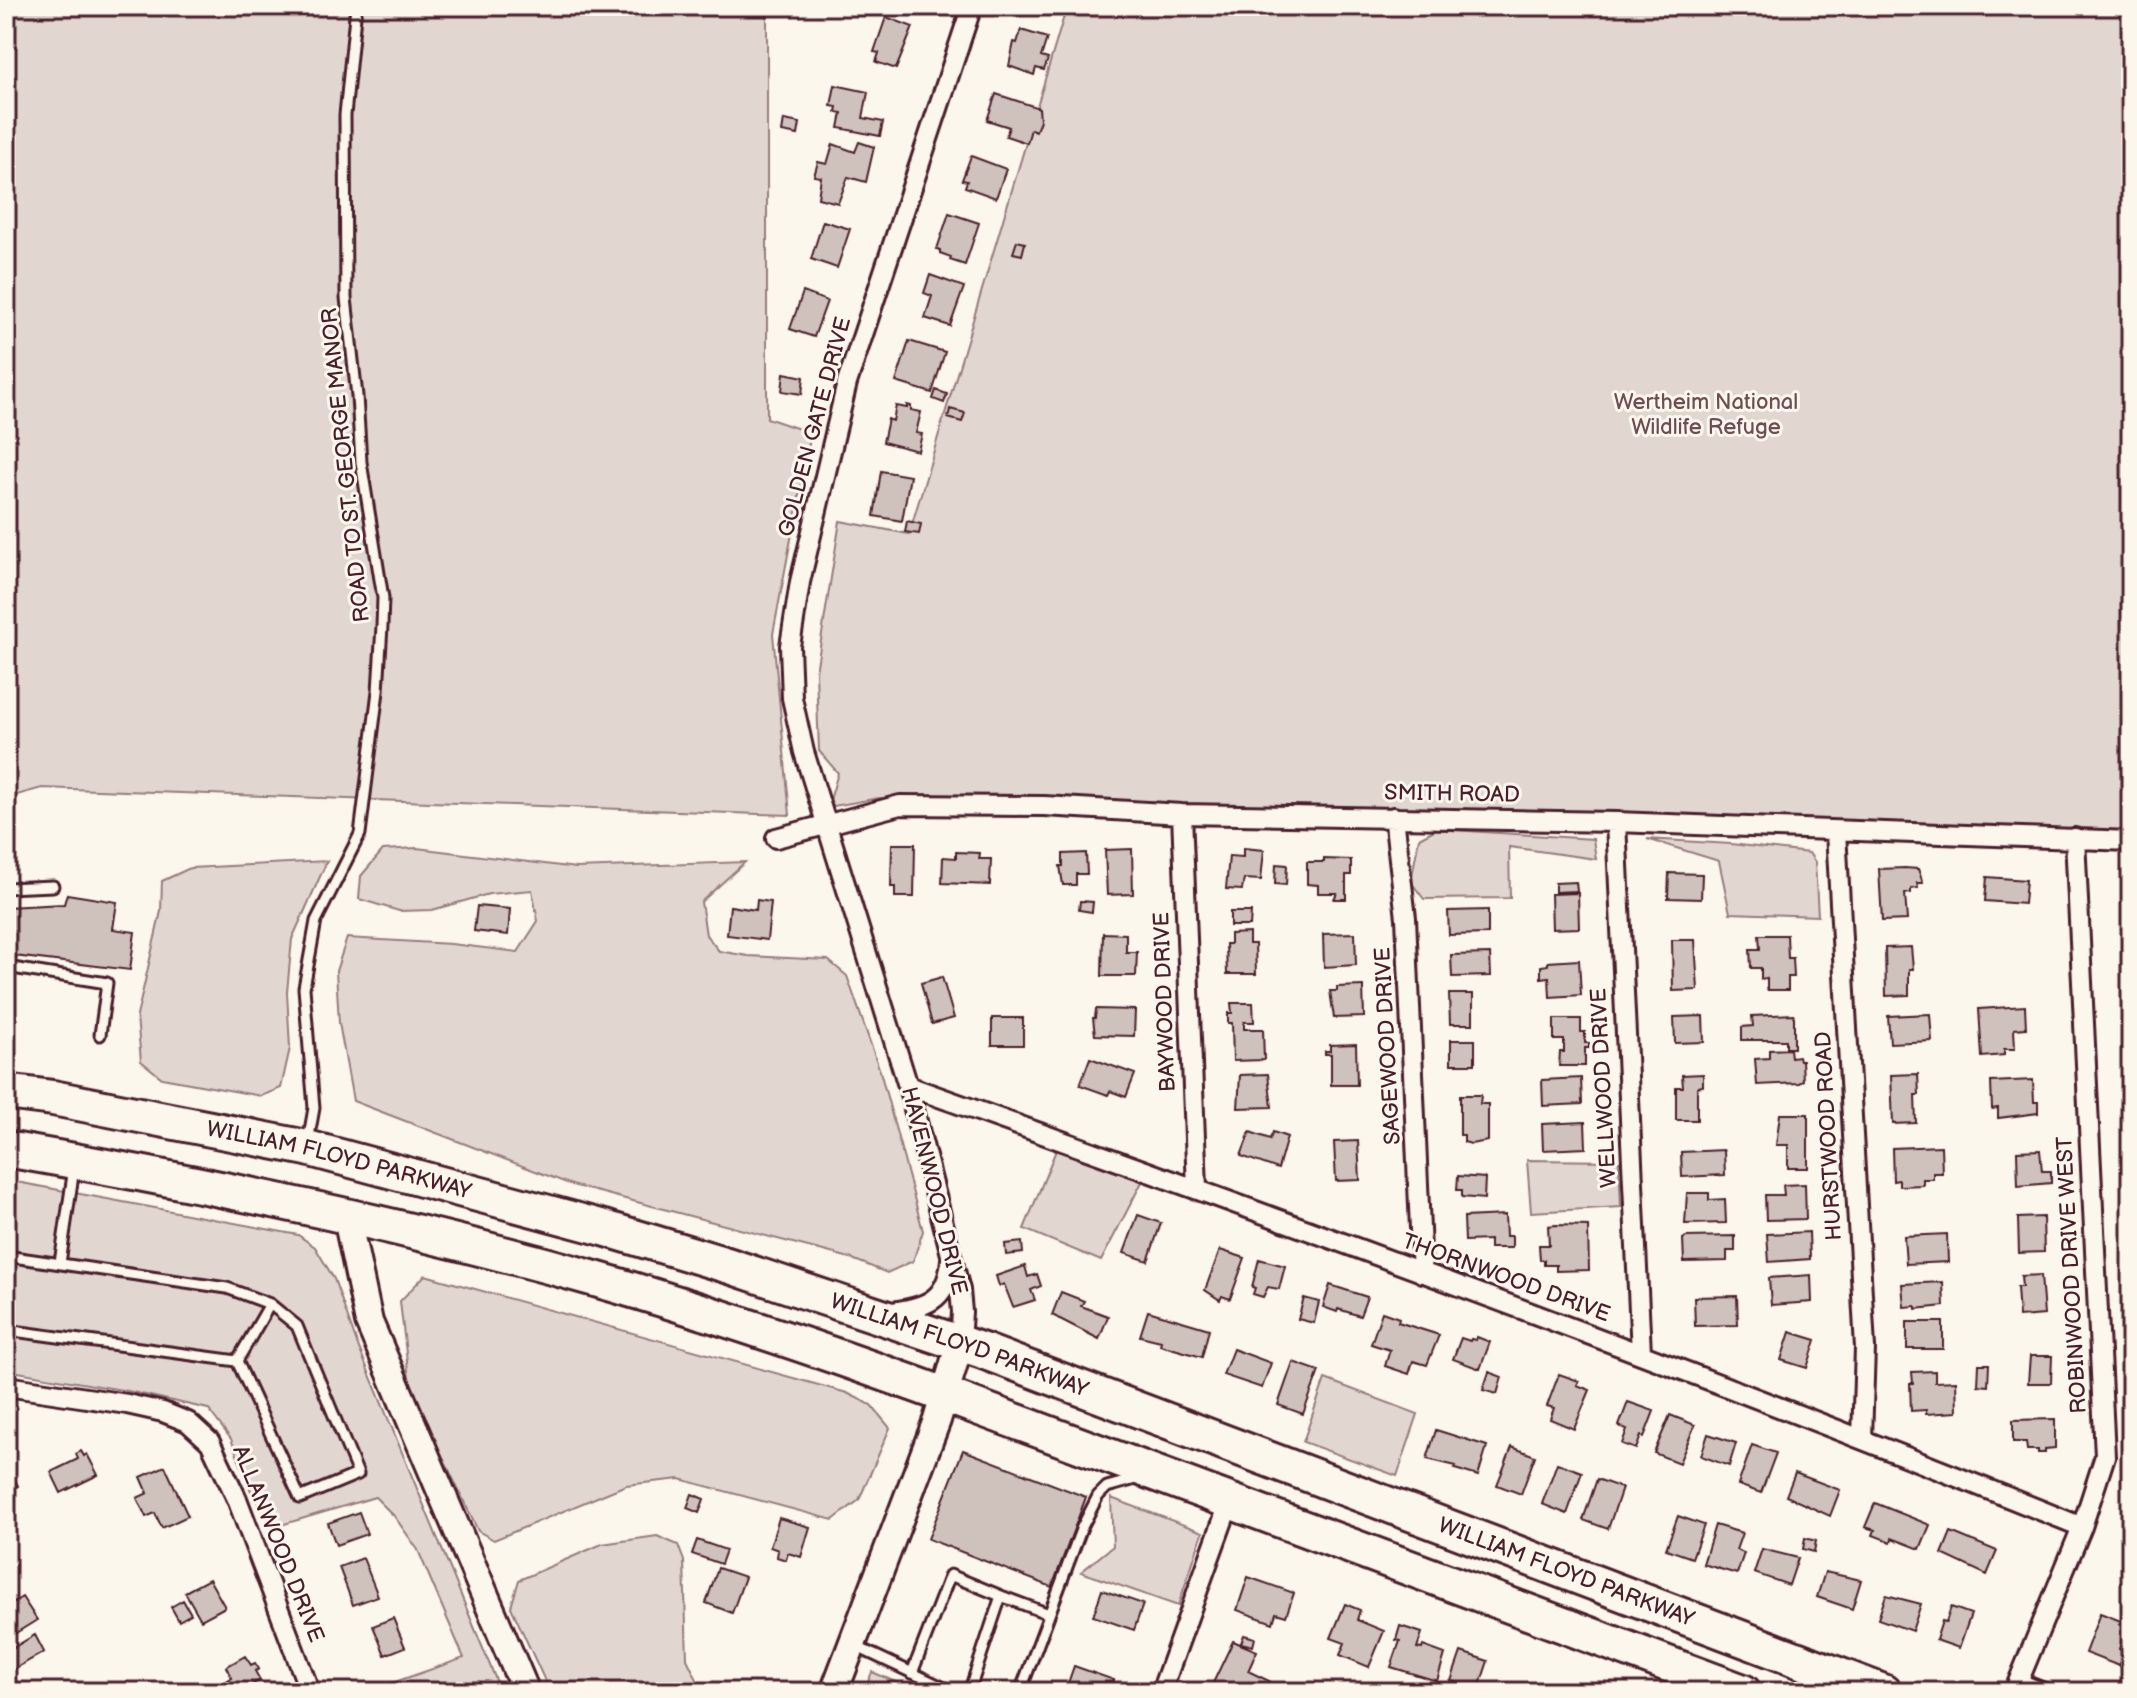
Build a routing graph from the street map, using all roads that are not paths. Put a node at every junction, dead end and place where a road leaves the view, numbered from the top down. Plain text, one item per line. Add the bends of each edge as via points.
1 (356, 6) edge
2 (972, 6) edge
3 (1182, 814) junction
4 (1394, 817) junction
5 (1616, 822) junction
6 (826, 823) junction
7 (1836, 832) junction
8 (776, 838) dead end
9 (2075, 838) junction
10 (2131, 841) edge
11 (53, 886) dead end
12 (6, 888) edge
13 (6, 967) edge
14 (100, 1035) dead end
15 (908, 1086) junction
16 (6, 1092) edge
17 (307, 1148) junction
18 (6, 1149) edge
19 (75, 1161) junction
20 (1197, 1188) junction
21 (347, 1218) junction
22 (951, 1253) junction
23 (6, 1256) edge
24 (60, 1263) junction
25 (1422, 1273) junction
26 (270, 1304) junction
27 (869, 1312) junction
28 (6, 1330) edge
29 (960, 1343) junction
30 (1641, 1353) junction
31 (237, 1361) junction
32 (6, 1386) edge
33 (945, 1395) junction
34 (1862, 1438) junction
35 (1155, 1473) junction
36 (1230, 1501) junction
37 (2082, 1527) junction
38 (1001, 1596) junction
39 (1049, 1614) junction
40 (852, 1645) junction
41 (912, 1673) junction
42 (2016, 1688) edge
43 (310, 1692) edge
44 (526, 1692) edge
45 (834, 1692) edge
46 (953, 1692) edge
47 (969, 1692) edge
48 (1020, 1692) edge
49 (1161, 1692) edge
50 (1743, 1692) edge
51 (1883, 1692) edge
52 (2041, 1692) edge

1 - 17 lane, ROAD TO ST. GEORGE MANOR via 345,115 346,298 361,462 383,598 382,626 360,834 316,921 304,988 314,1108
2 - 6 street, GOLDEN GATE DRIVE via 847,383 800,582 790,646 792,698
3 - 4 street, SMITH ROAD
3 - 6 street, SMITH ROAD via 900,805
3 - 20 street, BAYWOOD DRIVE
4 - 5 street, SMITH ROAD
4 - 25 street, SAGEWOOD DRIVE via 1406,918
5 - 7 street, SMITH ROAD
5 - 30 street, WELLWOOD DRIVE
6 - 8 street, SMITH ROAD
6 - 15 street, HAVENWOOD DRIVE
7 - 9 street, SMITH ROAD
7 - 34 street, HURSTWOOD ROAD via 1865,1348
9 - 10 street, SMITH ROAD
9 - 37 street, ROBINWOOD DRIVE WEST via 2105,1456
11 - 12 lane
13 - 14 lane via 107,983
15 - 20 street, THORNWOOD DRIVE
15 - 22 street, HAVENWOOD DRIVE
16 - 17 highway, WILLIAM FLOYD PARKWAY
17 - 27 highway, WILLIAM FLOYD PARKWAY via 604,1228
18 - 19 highway
19 - 21 highway
19 - 24 lane
20 - 25 street, THORNWOOD DRIVE
21 - 33 highway via 593,1279 819,1349
21 - 44 street via 369,1322
22 - 27 street via 944,1288 928,1304
22 - 29 street, HAVENWOOD DRIVE via 960,1290
23 - 24 lane
24 - 26 lane via 227,1288
25 - 30 street, THORNWOOD DRIVE
26 - 31 lane
26 - 31 lane via 297,1326 358,1474 300,1498
27 - 29 highway, WILLIAM FLOYD PARKWAY
28 - 31 lane
29 - 33 street, HAVENWOOD DRIVE
29 - 51 highway, WILLIAM FLOYD PARKWAY
30 - 34 street, THORNWOOD DRIVE
32 - 43 street, ALLANWOOD DRIVE via 163,1412 188,1422 210,1442
33 - 35 highway
33 - 40 street, HAVENWOOD DRIVE
34 - 37 street, THORNWOOD DRIVE
35 - 36 highway
35 - 39 lane via 1107,1487 1098,1496
36 - 49 street
36 - 50 highway
37 - 42 street, ROBINWOOD DRIVE WEST
38 - 39 lane
38 - 41 lane via 950,1575
38 - 47 lane
39 - 48 lane
40 - 41 lane
40 - 45 street, HAVENWOOD DRIVE
41 - 46 lane
42 - 52 street

